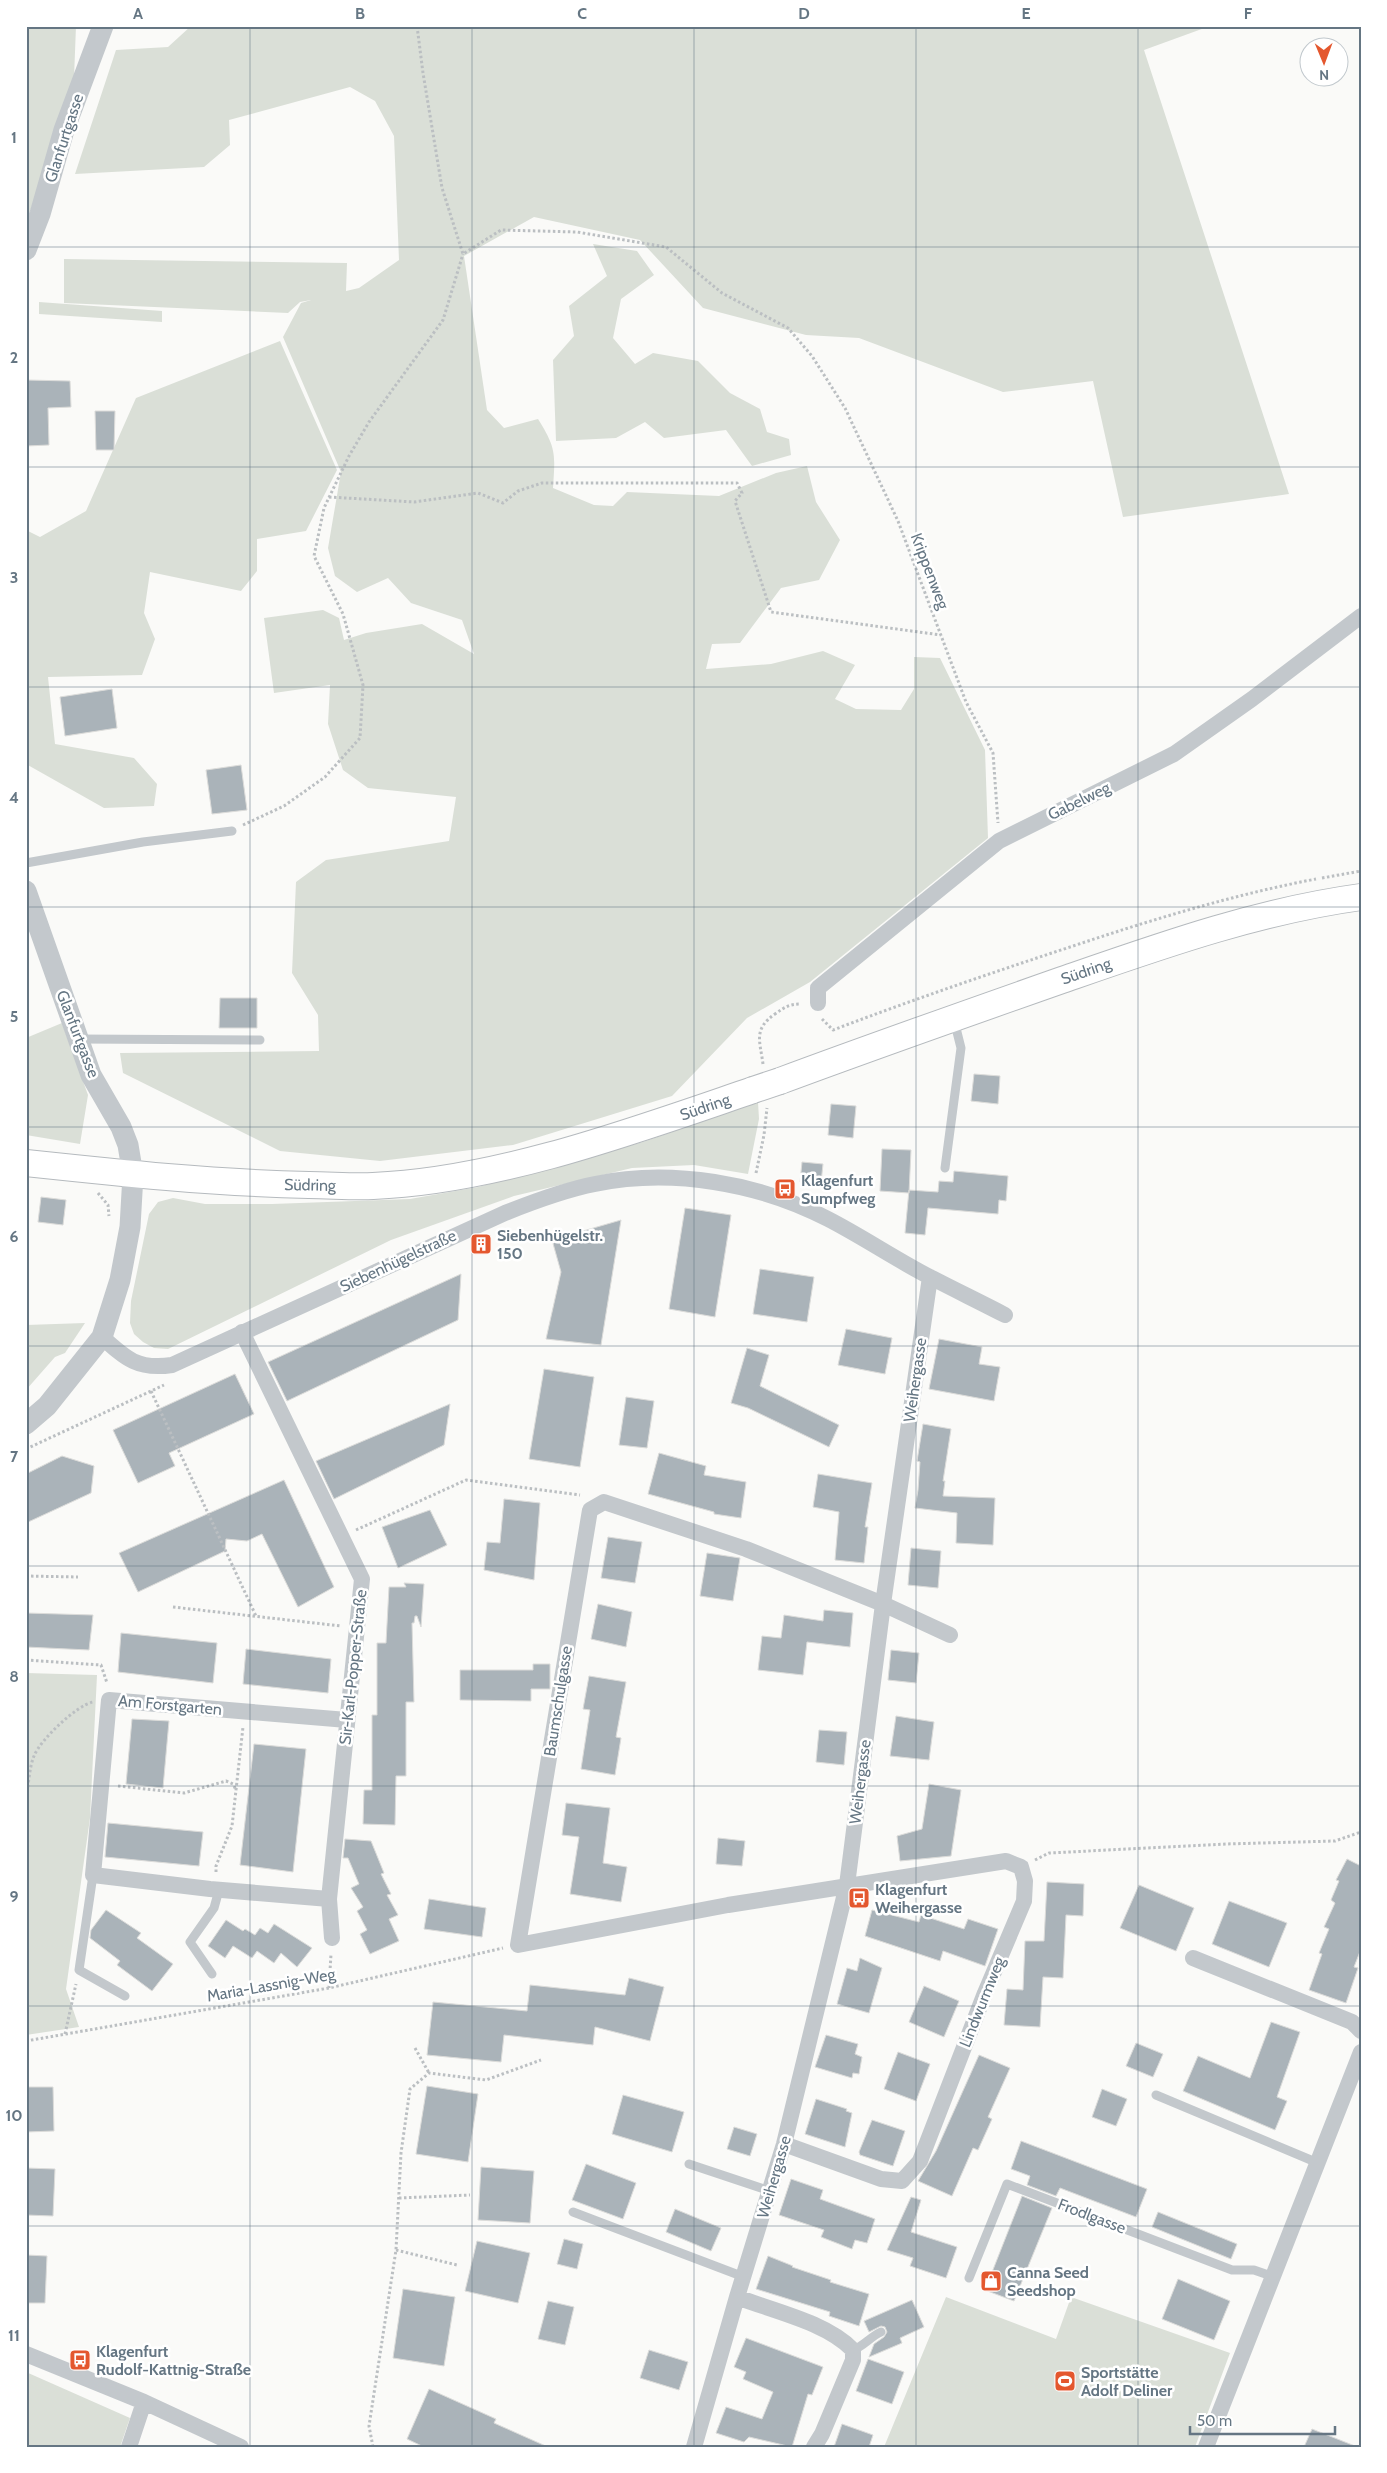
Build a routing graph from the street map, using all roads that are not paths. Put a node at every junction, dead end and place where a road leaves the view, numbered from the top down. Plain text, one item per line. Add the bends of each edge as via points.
1 (103, 26) edge
2 (26, 250) edge
3 (1361, 616) edge
4 (232, 831) road end
5 (26, 862) edge
6 (26, 891) edge
7 (1361, 897) edge
8 (818, 1003) road end
9 (953, 1018) junction
10 (77, 1039) junction
11 (260, 1040) dead end
12 (26, 1162) edge
13 (945, 1168) dead end
14 (133, 1175) junction
15 (930, 1277) junction
16 (1005, 1315) dead end
17 (242, 1332) junction
18 (102, 1337) junction
19 (26, 1424) edge
20 (883, 1604) junction
21 (950, 1635) dead end
22 (347, 1720) junction
23 (93, 1875) junction
24 (847, 1885) junction
25 (219, 1890) junction
26 (330, 1899) junction
27 (332, 1938) road end
28 (1193, 1958) dead end
29 (212, 1974) dead end
30 (125, 1996) dead end
31 (1361, 2031) edge
32 (1361, 2052) edge
33 (1156, 2095) dead end
34 (784, 2144) junction
35 (1318, 2163) junction
36 (689, 2164) dead end
37 (770, 2191) junction
38 (573, 2212) dead end
39 (744, 2277) junction
40 (1274, 2277) junction
41 (968, 2278) dead end
42 (736, 2297) junction
43 (881, 2332) dead end
44 (853, 2350) junction
45 (26, 2354) edge
46 (144, 2402) junction
47 (700, 2445) edge
48 (129, 2447) edge
49 (241, 2447) edge
50 (814, 2447) edge
51 (1206, 2447) edge

1 - 2 street, Glanfurtgasse via 64,130
3 - 8 street, Gabelweg via 1174,754 999,841 818,988
4 - 5 lane via 142,842
6 - 10 street, Glanfurtgasse
7 - 9 main road, Südring via 1280,912 1190,935
9 - 13 lane via 961,1048
9 - 14 main road, Südring, bridge via 652,1125 557,1153 456,1176 374,1186 241,1184
10 - 11 lane
10 - 14 street, Glanfurtgasse via 91,1076 121,1127
12 - 14 main road, Südring
14 - 18 street via 130,1227 120,1280
15 - 16 street, Siebenhügelstraße
15 - 17 street, Siebenhügelstraße via 827,1218 794,1204 703,1180 641,1178 596,1183 551,1195
15 - 20 street, Weihergasse
17 - 18 street, Siebenhügelstraße via 172,1365 154,1368 138,1365
17 - 22 street, Sir-Karl-Popper-Straße via 362,1579
18 - 19 street via 47,1406
20 - 21 street
20 - 24 street, Weihergasse
20 - 24 street, Baumschulgasse via 746,1549 604,1502 590,1510 518,1945
22 - 23 street, Am Forstgarten via 109,1700
22 - 26 street, Sir-Karl-Popper-Straße
23 - 25 street
23 - 30 lane, Am Forstgarten via 79,1970
24 - 34 street, Weihergasse
24 - 34 street, Lindwurmweg via 1006,1861 1020,1867 1025,1881 1024,1901 920,2161 902,2181 882,2179
25 - 26 street
25 - 29 lane via 214,1908 190,1942
26 - 27 street, Sir-Karl-Popper-Straße
28 - 31 street via 1352,2022
32 - 35 street
33 - 35 lane
34 - 37 street, Weihergasse
35 - 40 street
36 - 37 lane
37 - 39 street, Weihergasse
38 - 39 lane
39 - 42 street, Weihergasse
40 - 41 lane, Frodlgasse via 1254,2270 1232,2270 1008,2184
40 - 51 street
42 - 44 street via 827,2330
42 - 47 street, Weihergasse
43 - 44 lane
44 - 50 street via 853,2360
45 - 46 street
46 - 48 street
46 - 49 street

